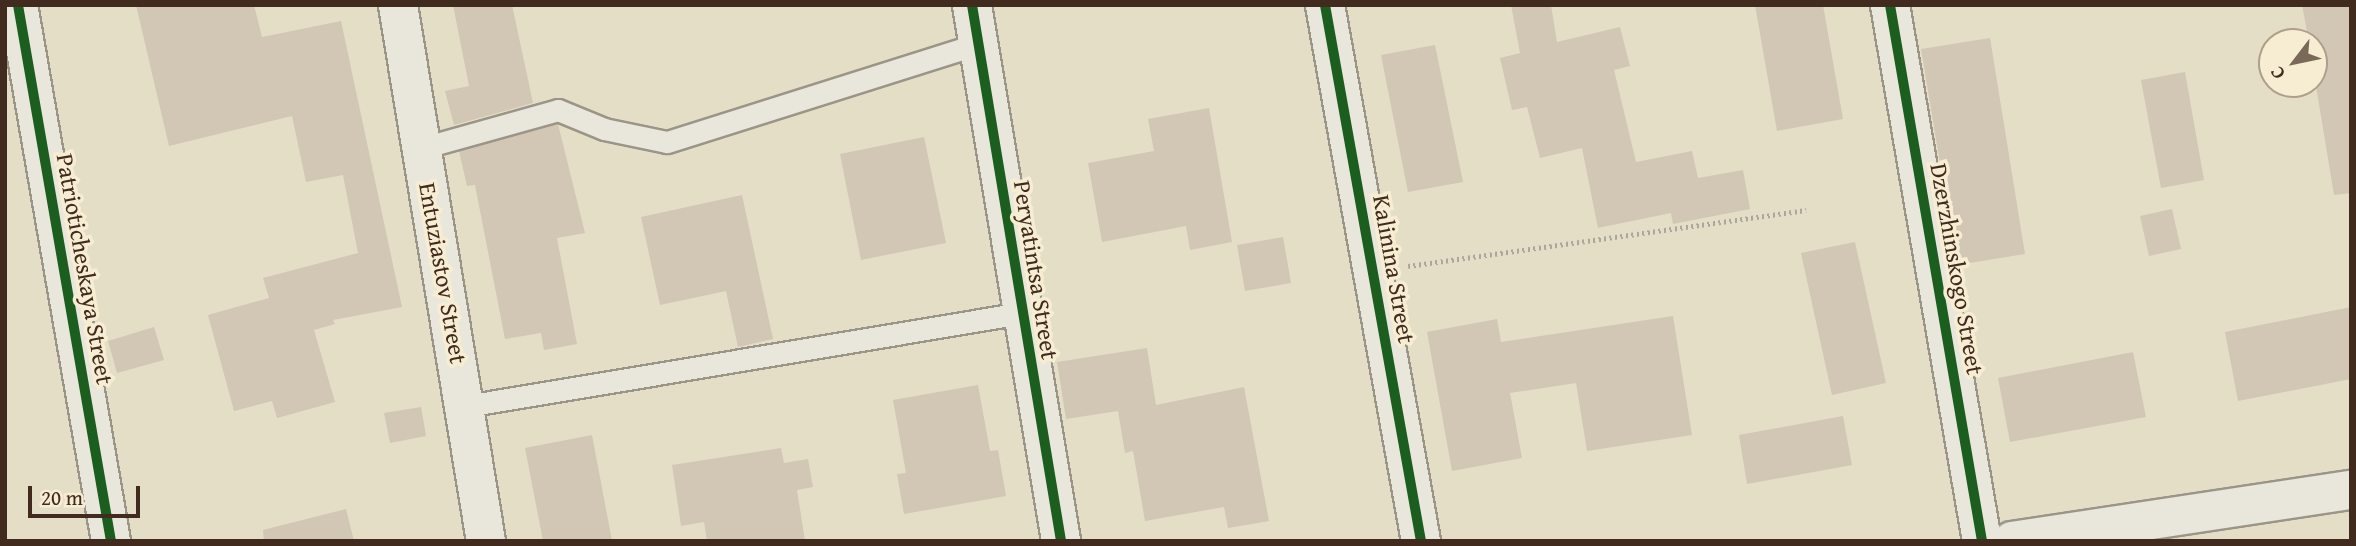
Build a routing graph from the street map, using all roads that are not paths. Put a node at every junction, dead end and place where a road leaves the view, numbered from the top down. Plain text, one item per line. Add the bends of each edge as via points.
1 (18, 5) edge
2 (398, 5) edge
3 (972, 5) edge
4 (1325, 5) edge
5 (1890, 5) edge
6 (978, 44) junction
7 (422, 148) junction
8 (1022, 313) junction
9 (466, 406) junction
10 (2351, 490) edge
11 (111, 541) edge
12 (485, 541) edge
13 (1061, 541) edge
14 (1421, 541) edge
15 (1982, 541) edge
16 (2012, 541) edge

1 - 11 street, Patrioticheskaya Street
2 - 7 street, Entuziastov Street
3 - 6 street, Peryatintsa Street
4 - 14 street, Kalinina Street
5 - 15 street, Dzerzhinskogo Street
6 - 7 lane via 667,142 604,129 558,110
6 - 8 street, Peryatintsa Street
7 - 9 street, Entuziastov Street
8 - 9 lane
8 - 13 street, Peryatintsa Street
9 - 12 street, Entuziastov Street
10 - 16 street

